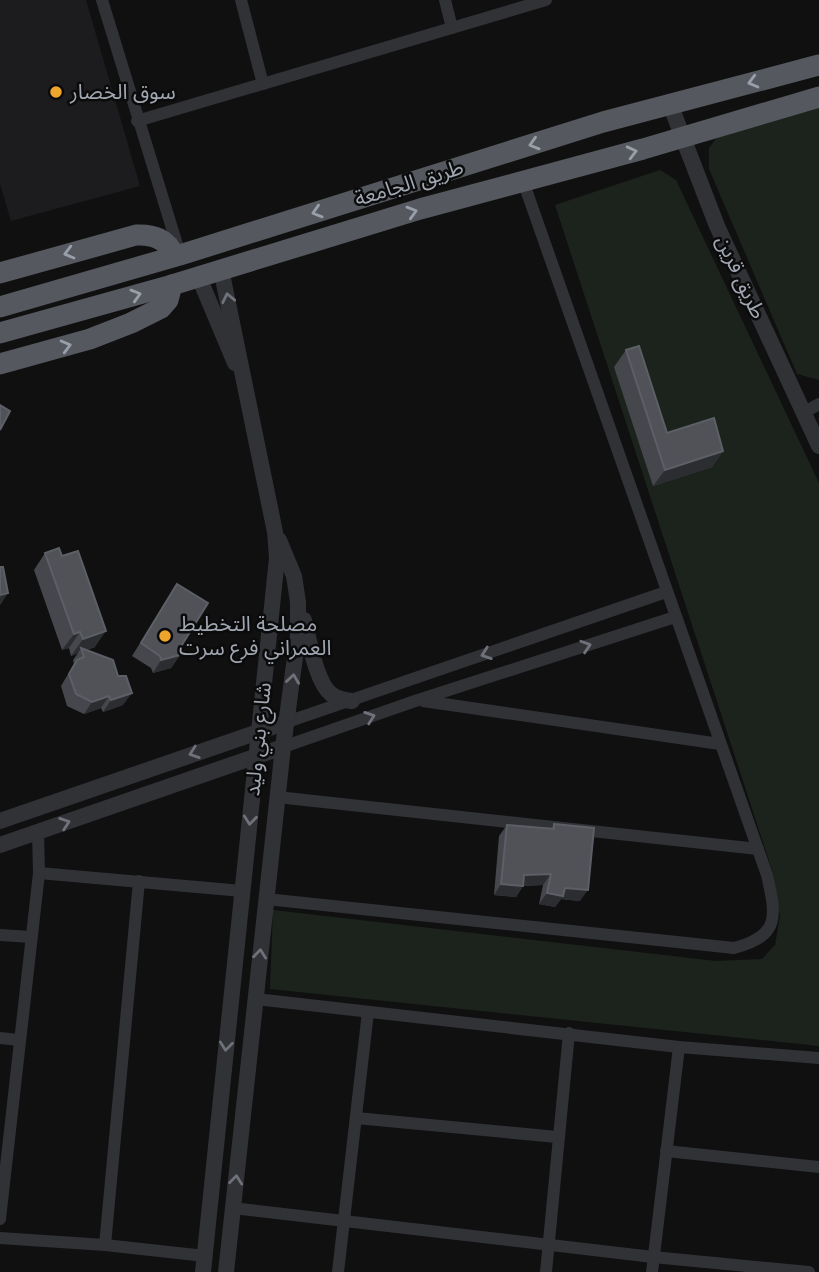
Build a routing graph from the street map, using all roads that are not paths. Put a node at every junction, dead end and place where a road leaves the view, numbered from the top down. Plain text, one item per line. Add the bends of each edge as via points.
1 (102, 0) edge
2 (241, 0) edge
3 (445, 0) edge
4 (539, 1) edge
5 (452, 28) junction
6 (819, 65) edge
7 (263, 84) junction
8 (819, 97) edge
9 (670, 104) junction
10 (138, 121) junction
11 (681, 137) junction
12 (523, 181) junction
13 (177, 255) junction
14 (221, 269) junction
15 (0, 273) edge
16 (185, 280) junction
17 (0, 307) edge
18 (0, 333) edge
19 (0, 364) edge
20 (242, 376) junction
21 (819, 404) edge
22 (803, 413) junction
23 (819, 446) edge
24 (275, 532) junction
25 (666, 592) junction
26 (298, 602) junction
27 (675, 617) junction
28 (418, 700) junction
29 (352, 701) junction
30 (287, 722) junction
31 (259, 731) junction
32 (720, 744) junction
33 (283, 747) junction
34 (256, 756) junction
35 (277, 797) junction
36 (0, 821) edge
37 (38, 832) junction
38 (0, 845) edge
39 (758, 849) junction
40 (39, 873) junction
41 (139, 881) junction
42 (242, 891) junction
43 (266, 899) junction
44 (0, 935) edge
45 (31, 937) junction
46 (256, 999) junction
47 (368, 1012) junction
48 (569, 1033) junction
49 (0, 1038) edge
50 (18, 1040) junction
51 (679, 1046) junction
52 (819, 1058) edge
53 (356, 1118) junction
54 (557, 1137) junction
55 (4, 1138) edge
56 (666, 1151) junction
57 (819, 1167) edge
58 (233, 1208) junction
59 (0, 1219) edge
60 (344, 1222) junction
61 (0, 1238) edge
62 (550, 1243) junction
63 (105, 1245) junction
64 (653, 1257) junction
65 (204, 1264) edge
66 (226, 1272) edge
67 (338, 1272) edge
68 (546, 1272) edge
69 (652, 1272) edge
70 (809, 1272) edge

1 - 10 street
2 - 7 street
3 - 5 street
4 - 5 street
5 - 7 street
6 -> 9 highway, طريق الجامعة
7 - 10 street
8 - 11 highway, طريق الجامعة
9 - 11 street, طريق قرين
9 -> 13 highway, طريق الجامعة
10 - 13 street
12 -> 11 highway, طريق الجامعة
11 - 22 street, طريق قرين
14 -> 12 highway, طريق الجامعة
12 - 25 street
13 -> 15 highway via 159,238 136,235
13 - 17 highway, طريق الجامعة
14 - 16 highway, طريق الجامعة
20 -> 14 street
18 -> 16 highway, طريق الجامعة
19 -> 16 highway via 131,323 161,308
16 - 20 street
20 - 24 street
21 - 22 street
22 - 23 street, طريق قرين
24 - 26 street, شارع بني وليد via 290,565
24 - 31 street, شارع بني وليد via 275,584
25 - 27 street
25 -> 29 street
26 - 29 street via 321,683 339,699
30 -> 26 street, شارع بني وليد
28 -> 27 street
27 - 32 street
28 - 32 street
33 -> 28 street
29 - 30 street
30 - 31 street
30 - 33 street, شارع بني وليد
31 - 34 street, شارع بني وليد
31 -> 36 street
32 - 39 street
33 - 34 street
33 - 35 street, شارع بني وليد
37 -> 34 street
34 -> 42 street, شارع بني وليد
35 - 39 street
35 - 43 street, شارع بني وليد
37 - 38 street
37 - 40 street
39 - 43 street via 775,911 759,939 734,948
40 - 41 street
40 - 45 street
41 - 42 street
41 - 63 street
42 -> 65 street, شارع بني وليد
46 -> 43 street, شارع بني وليد
44 - 45 street
45 - 50 street
46 - 47 street
58 -> 46 street, شارع بني وليد
47 - 48 street
47 - 53 street
48 - 51 street
48 - 54 street
49 - 50 street
50 - 55 street
51 - 52 street
51 - 56 street
53 - 54 street
53 - 60 street
54 - 62 street
55 - 59 street
56 - 57 street
56 - 64 street
58 - 60 street
58 - 66 street, شارع بني وليد
60 - 62 street
60 - 67 street
61 - 63 street
62 - 64 street
62 - 68 street
63 - 65 street
64 - 69 street
64 - 70 street

